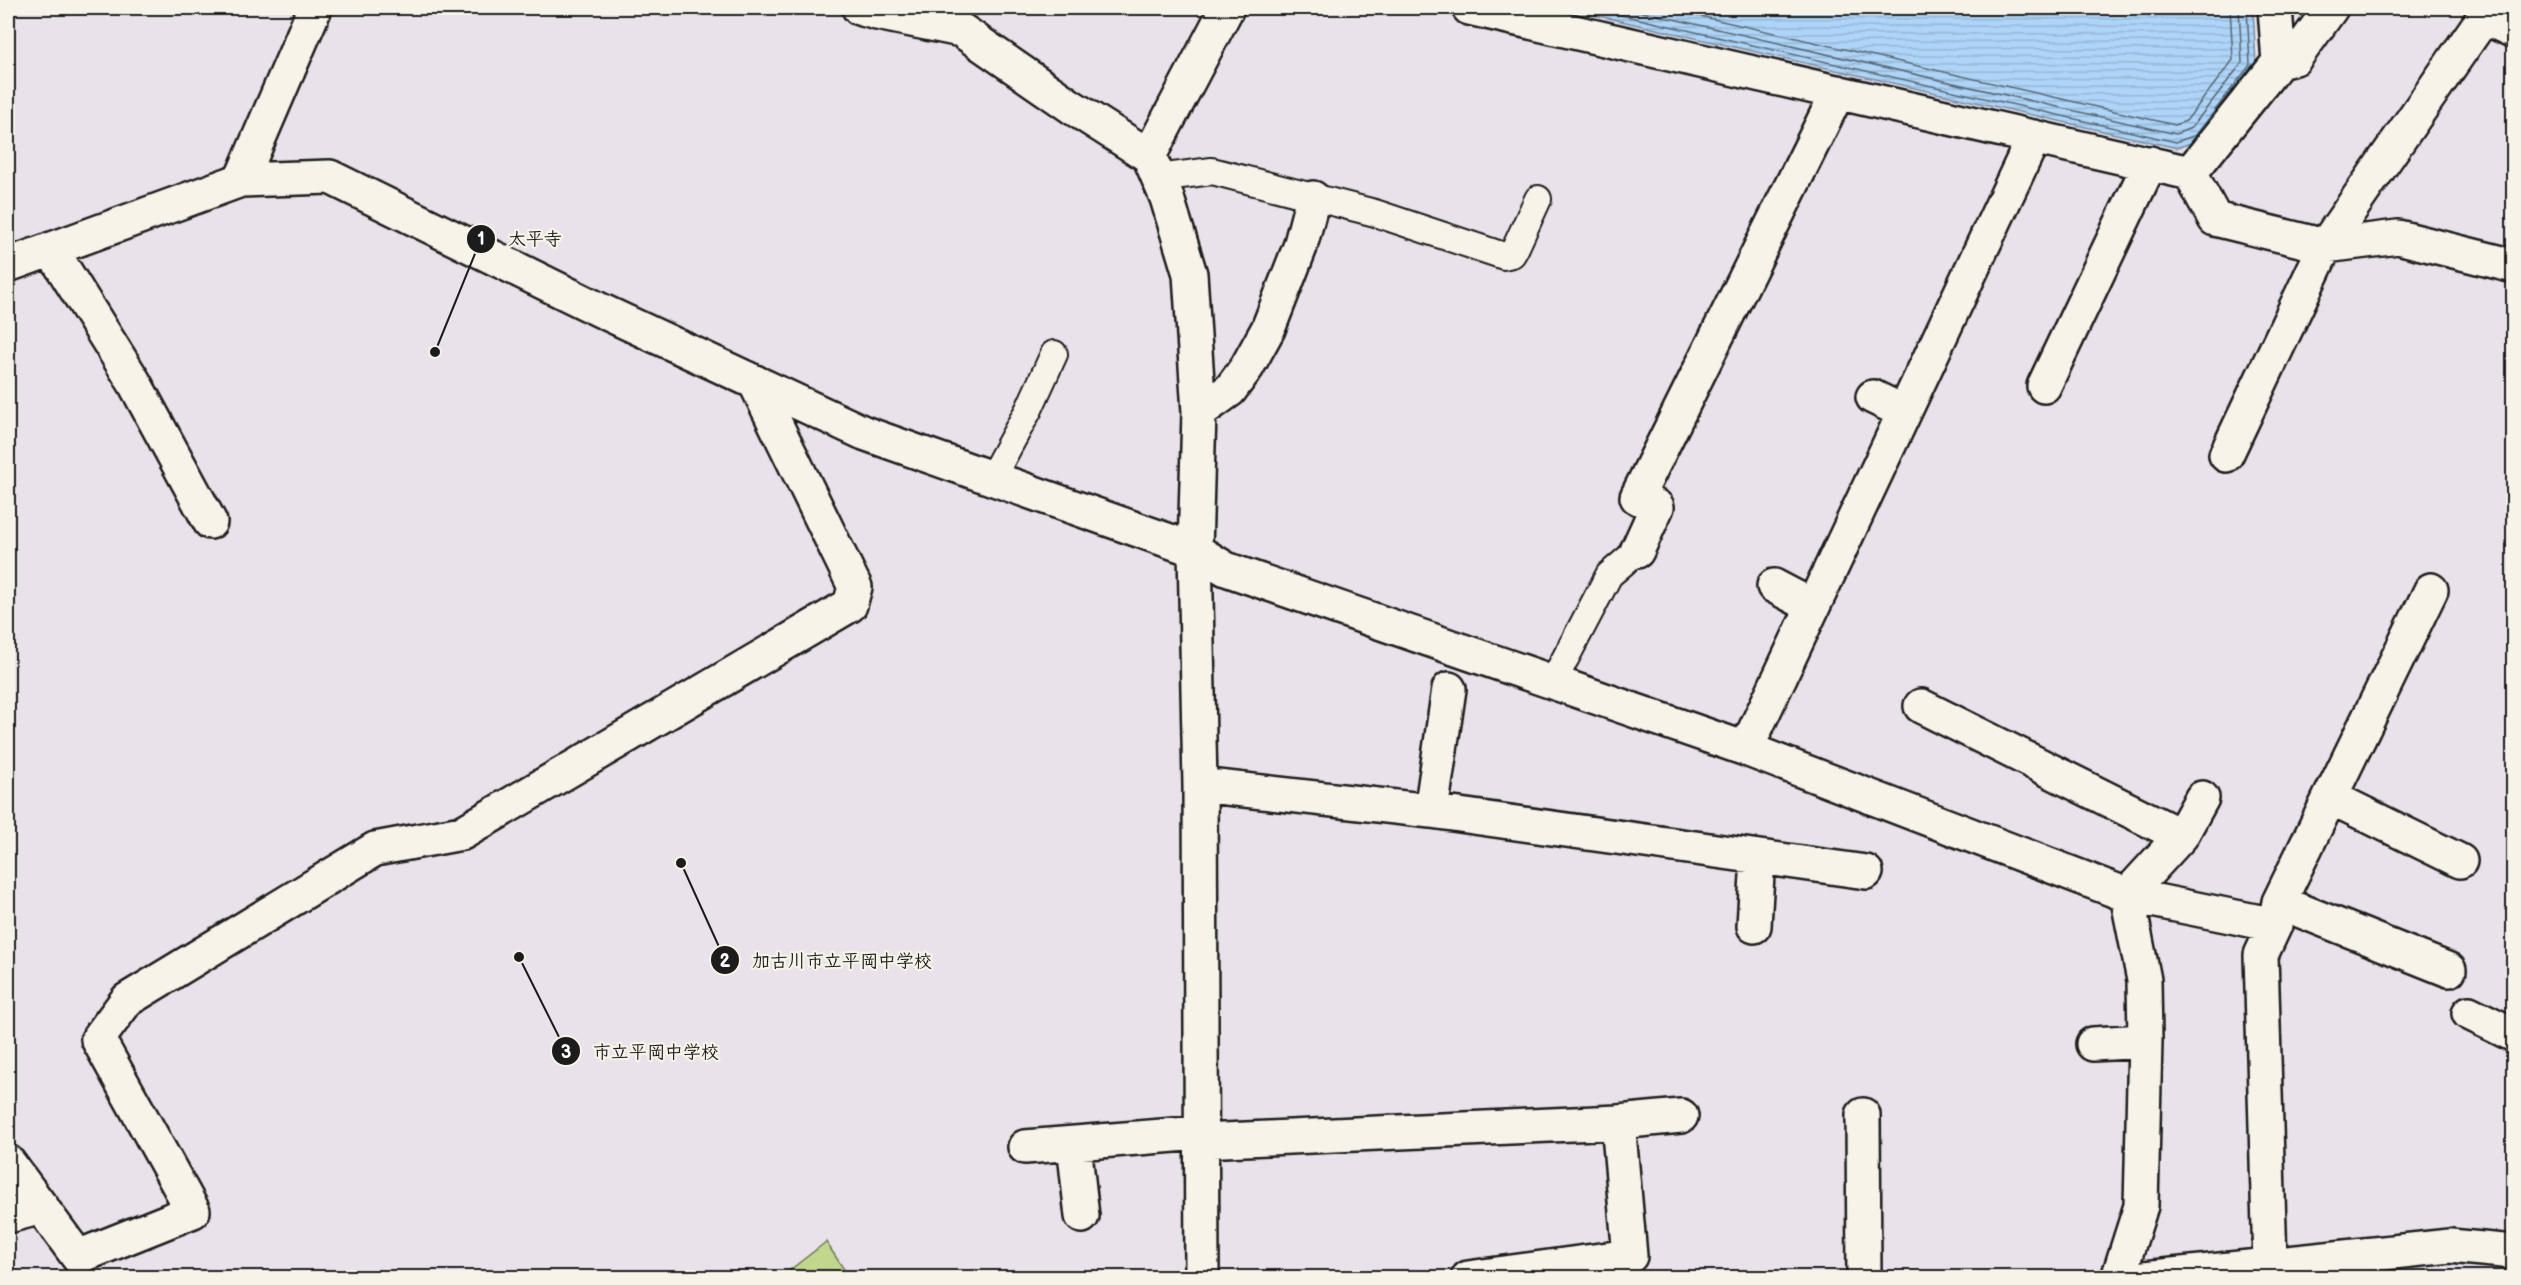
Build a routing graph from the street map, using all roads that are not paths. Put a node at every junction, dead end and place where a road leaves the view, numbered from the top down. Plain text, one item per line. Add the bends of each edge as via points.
1 (315, 8) edge
2 (859, 8) edge
3 (1227, 8) edge
4 (1468, 8) edge
5 (2275, 8) edge
6 (2331, 8) edge
7 (2514, 31) edge
8 (2279, 62) junction
9 (1838, 92) junction
10 (2034, 137) junction
11 (2150, 164) junction
12 (1154, 167) junction
13 (2190, 173) junction
14 (241, 180) junction
15 (1313, 198) junction
16 (1538, 199) dead end
17 (2325, 246) junction
18 (51, 249) junction
19 (8, 265) edge
20 (2514, 266) edge
21 (1054, 354) dead end
22 (755, 382) junction
23 (2044, 386) dead end
24 (1872, 397) dead end
25 (1199, 412) junction
26 (1904, 412) junction
27 (2226, 455) dead end
28 (991, 479) junction
29 (210, 522) dead end
30 (1195, 550) junction
31 (1637, 551) joint
32 (1774, 586) dead end
33 (2431, 590) dead end
34 (1812, 606) junction
35 (1552, 682) junction
36 (1449, 689) dead end
37 (1921, 706) dead end
38 (1746, 748) junction
39 (1200, 785) junction
40 (2330, 797) junction
41 (2202, 798) dead end
42 (1431, 811) junction
43 (2181, 836) junction
44 (1758, 858) junction
45 (2460, 861) dead end
46 (1866, 872) dead end
47 (2127, 895) junction
48 (2277, 914) junction
49 (1754, 926) dead end
50 (2449, 970) dead end
51 (2469, 1013) dead end
52 (2514, 1035) edge
53 (2145, 1041) junction
54 (2092, 1044) dead end
55 (1863, 1115) dead end
56 (1681, 1116) dead end
57 (1618, 1122) junction
58 (1200, 1137) junction
59 (1074, 1144) junction
60 (1025, 1148) dead end
61 (8, 1162) edge
62 (42, 1207) junction
63 (8, 1216) edge
64 (1082, 1216) dead end
65 (2514, 1252) edge
66 (2270, 1263) junction
67 (2184, 1276) edge
68 (1202, 1278) edge
69 (1468, 1278) edge
70 (1864, 1278) edge
71 (2118, 1278) edge
72 (2144, 1278) edge

1 - 14 street
2 - 12 street via 961,30
3 - 12 street
4 - 9 street
5 - 8 street
6 - 8 street via 2295,58
7 - 17 street via 2484,17
8 - 13 street
9 - 10 street
9 - 31 street via 1637,497 1657,507
10 - 11 street
10 - 26 street
11 - 13 street
11 - 23 street
12 - 15 lane via 1212,171
12 - 25 street via 1191,274
13 - 17 street via 2215,219
14 - 18 street
14 - 22 street via 330,177
15 - 16 lane via 1375,213 1504,256 1512,254
15 - 25 street via 1300,247 1268,329 1230,390
17 - 20 street via 2398,237
17 - 27 street
18 - 19 street
18 - 29 street via 134,382
21 - 28 lane
22 - 28 street via 864,433
22 - 62 street via 855,587 850,605 462,833 375,849 127,1000 98,1039 193,1211 78,1257
24 - 26 street
25 - 30 street
26 - 34 street
28 - 30 street
30 - 35 street via 1226,569
30 - 39 street
31 - 35 lane via 1609,575
32 - 34 street
33 - 40 street
34 - 38 street
35 - 38 street
36 - 42 street
37 - 43 street
38 - 47 street
39 - 42 street
39 - 58 street
40 - 45 street
40 - 48 street
41 - 43 street
42 - 44 street
43 - 47 street
44 - 46 street
44 - 49 street
47 - 48 street
47 - 53 street via 2144,980
48 - 50 street
48 - 66 street via 2261,955
51 - 52 street
53 - 54 street
53 - 71 street via 2141,1206
55 - 70 street
56 - 57 street
57 - 58 street
57 - 69 street via 1630,1256
58 - 59 street
58 - 68 street
59 - 60 street
59 - 64 street
61 - 62 street
62 - 63 street
65 - 66 street via 2450,1246
66 - 67 street
67 - 72 street

